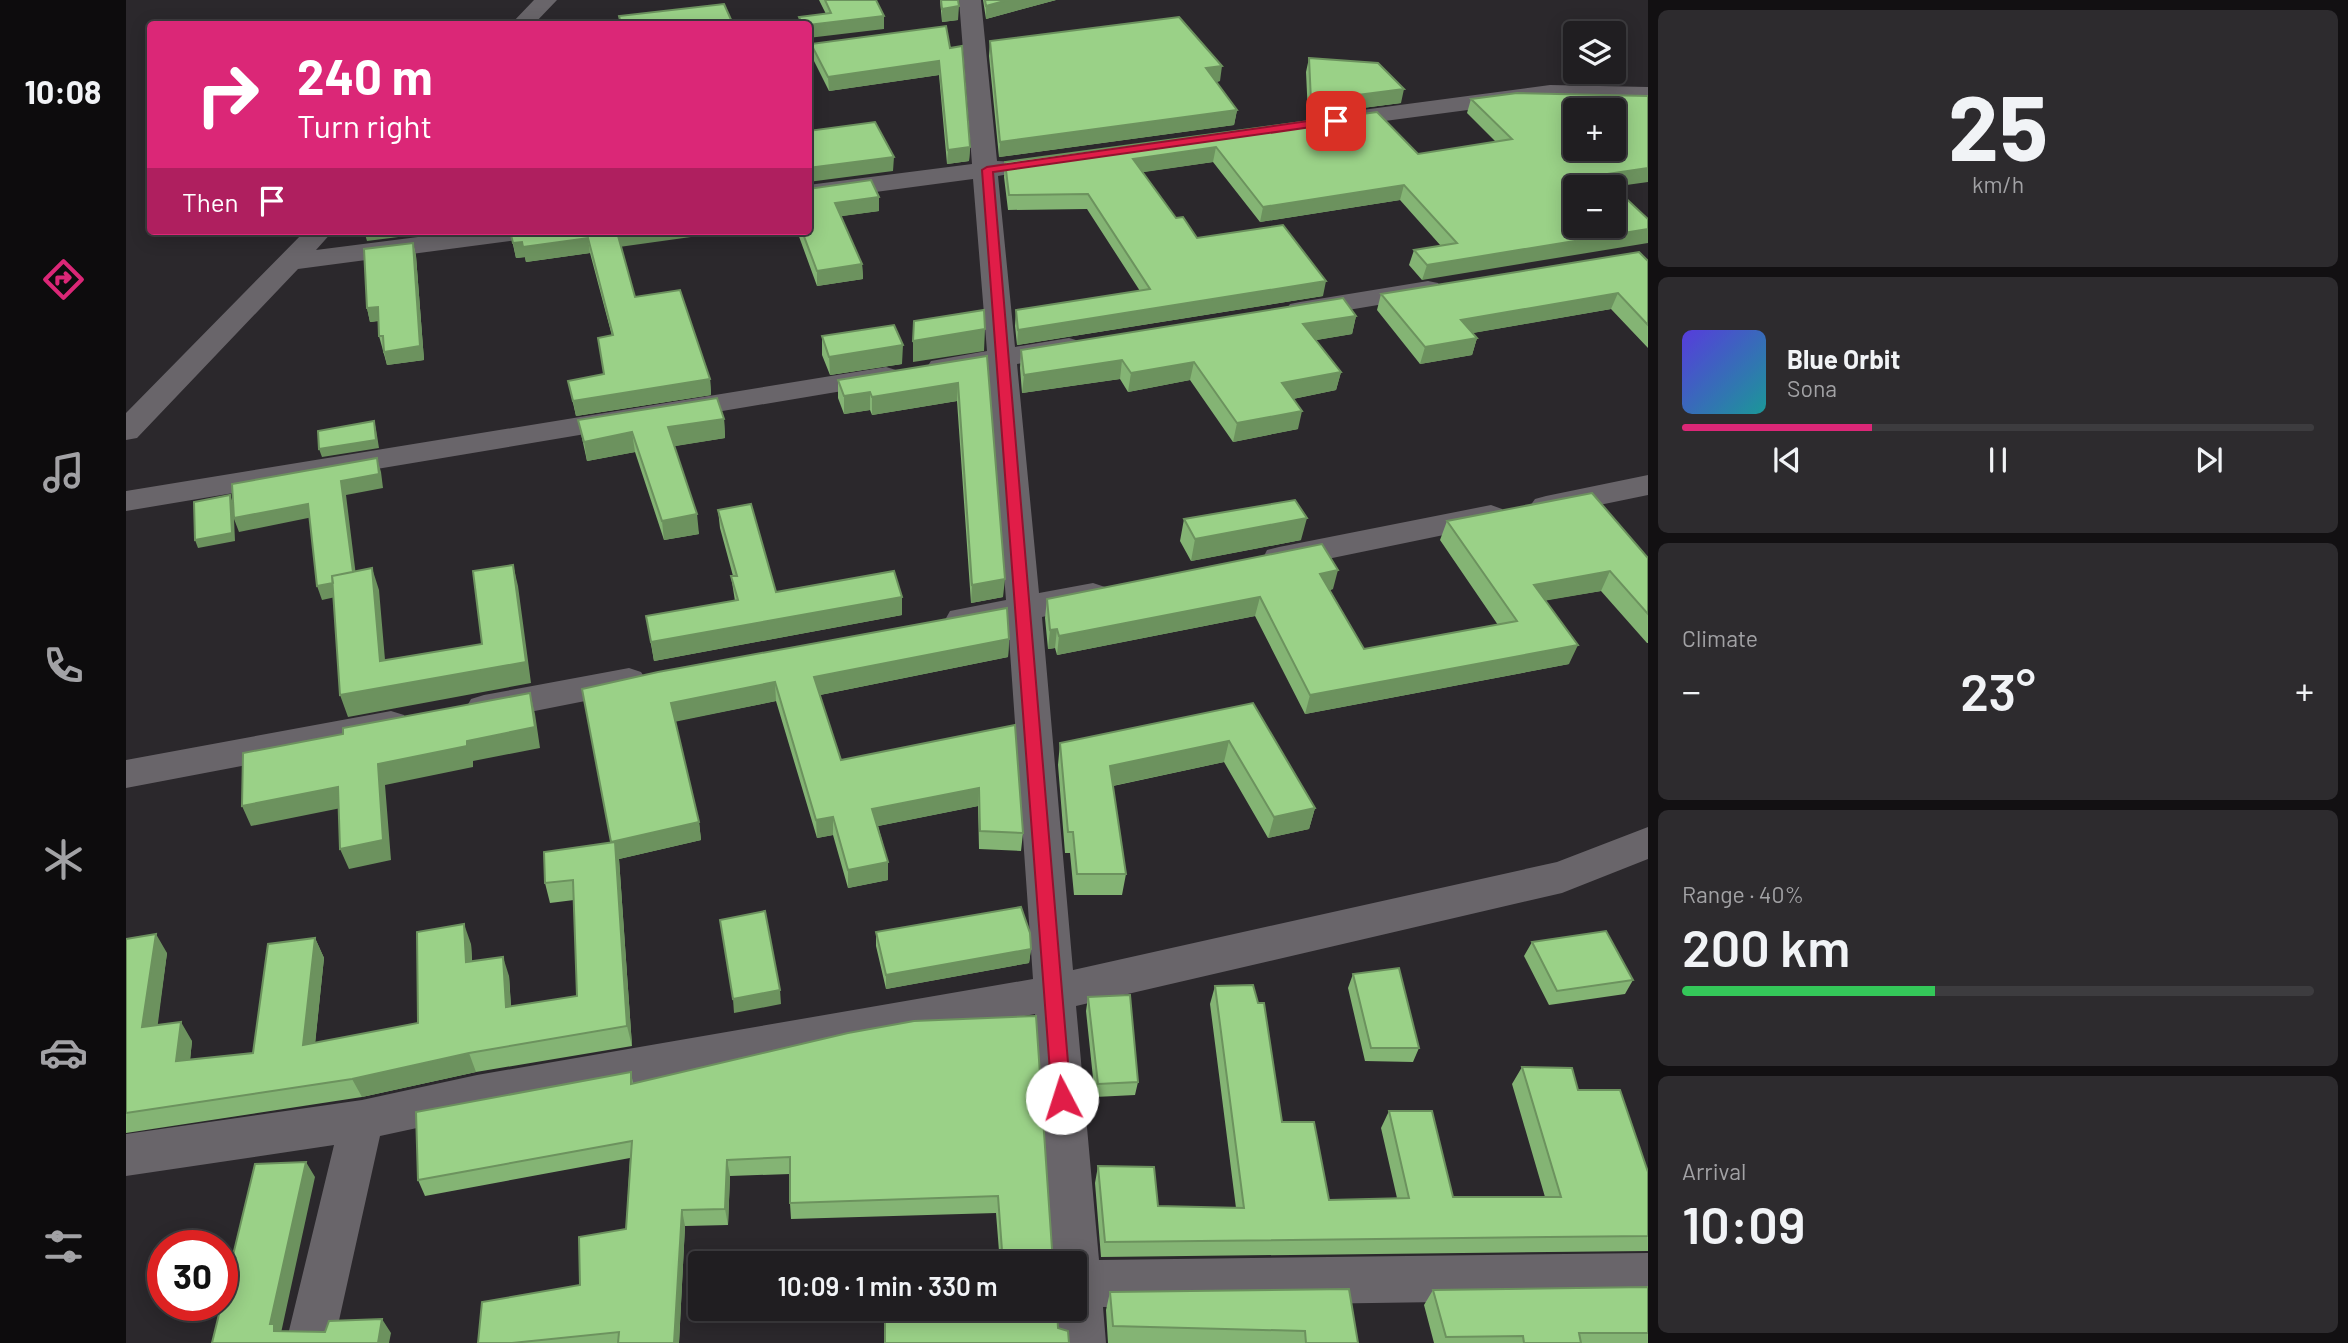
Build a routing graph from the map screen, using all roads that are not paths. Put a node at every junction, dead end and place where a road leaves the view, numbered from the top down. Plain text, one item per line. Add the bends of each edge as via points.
1 (546, 0) edge
2 (962, 19) edge
3 (525, 21) edge
4 (1648, 94) edge
5 (1310, 124) edge
6 (1027, 164) edge
7 (987, 170) junction
8 (812, 193) edge
9 (316, 235) edge
10 (494, 235) edge
11 (289, 262) junction
12 (1450, 286) edge
13 (1274, 314) edge
14 (1097, 342) edge
15 (1002, 357) junction
16 (126, 431) edge
17 (1648, 485) edge
18 (126, 501) edge
19 (1255, 563) edge
20 (1119, 590) edge
21 (1024, 608) junction
22 (929, 626) edge
23 (657, 676) edge
24 (126, 774) edge
25 (1648, 842) edge
26 (1053, 993) junction
27 (362, 1120) junction
28 (126, 1155) edge
29 (1074, 1251) edge
30 (1648, 1276) edge
31 (1087, 1283) edge
32 (1080, 1321) edge
33 (310, 1343) edge
34 (1082, 1343) edge

1 - 3 street
2 - 7 street
4 - 5 street via 1550,92
6 - 7 street
7 - 8 street
7 - 15 street
9 - 11 street
10 - 11 street
11 - 16 street
12 - 13 street
14 - 15 street
15 - 18 street
15 - 21 street
17 - 19 street
20 - 21 street
21 - 22 street
21 - 26 street
23 - 24 street
25 - 26 street via 1562,877
26 - 27 street via 477,1095
26 - 29 street
27 - 28 street
27 - 33 street
30 - 31 street
32 - 34 street

